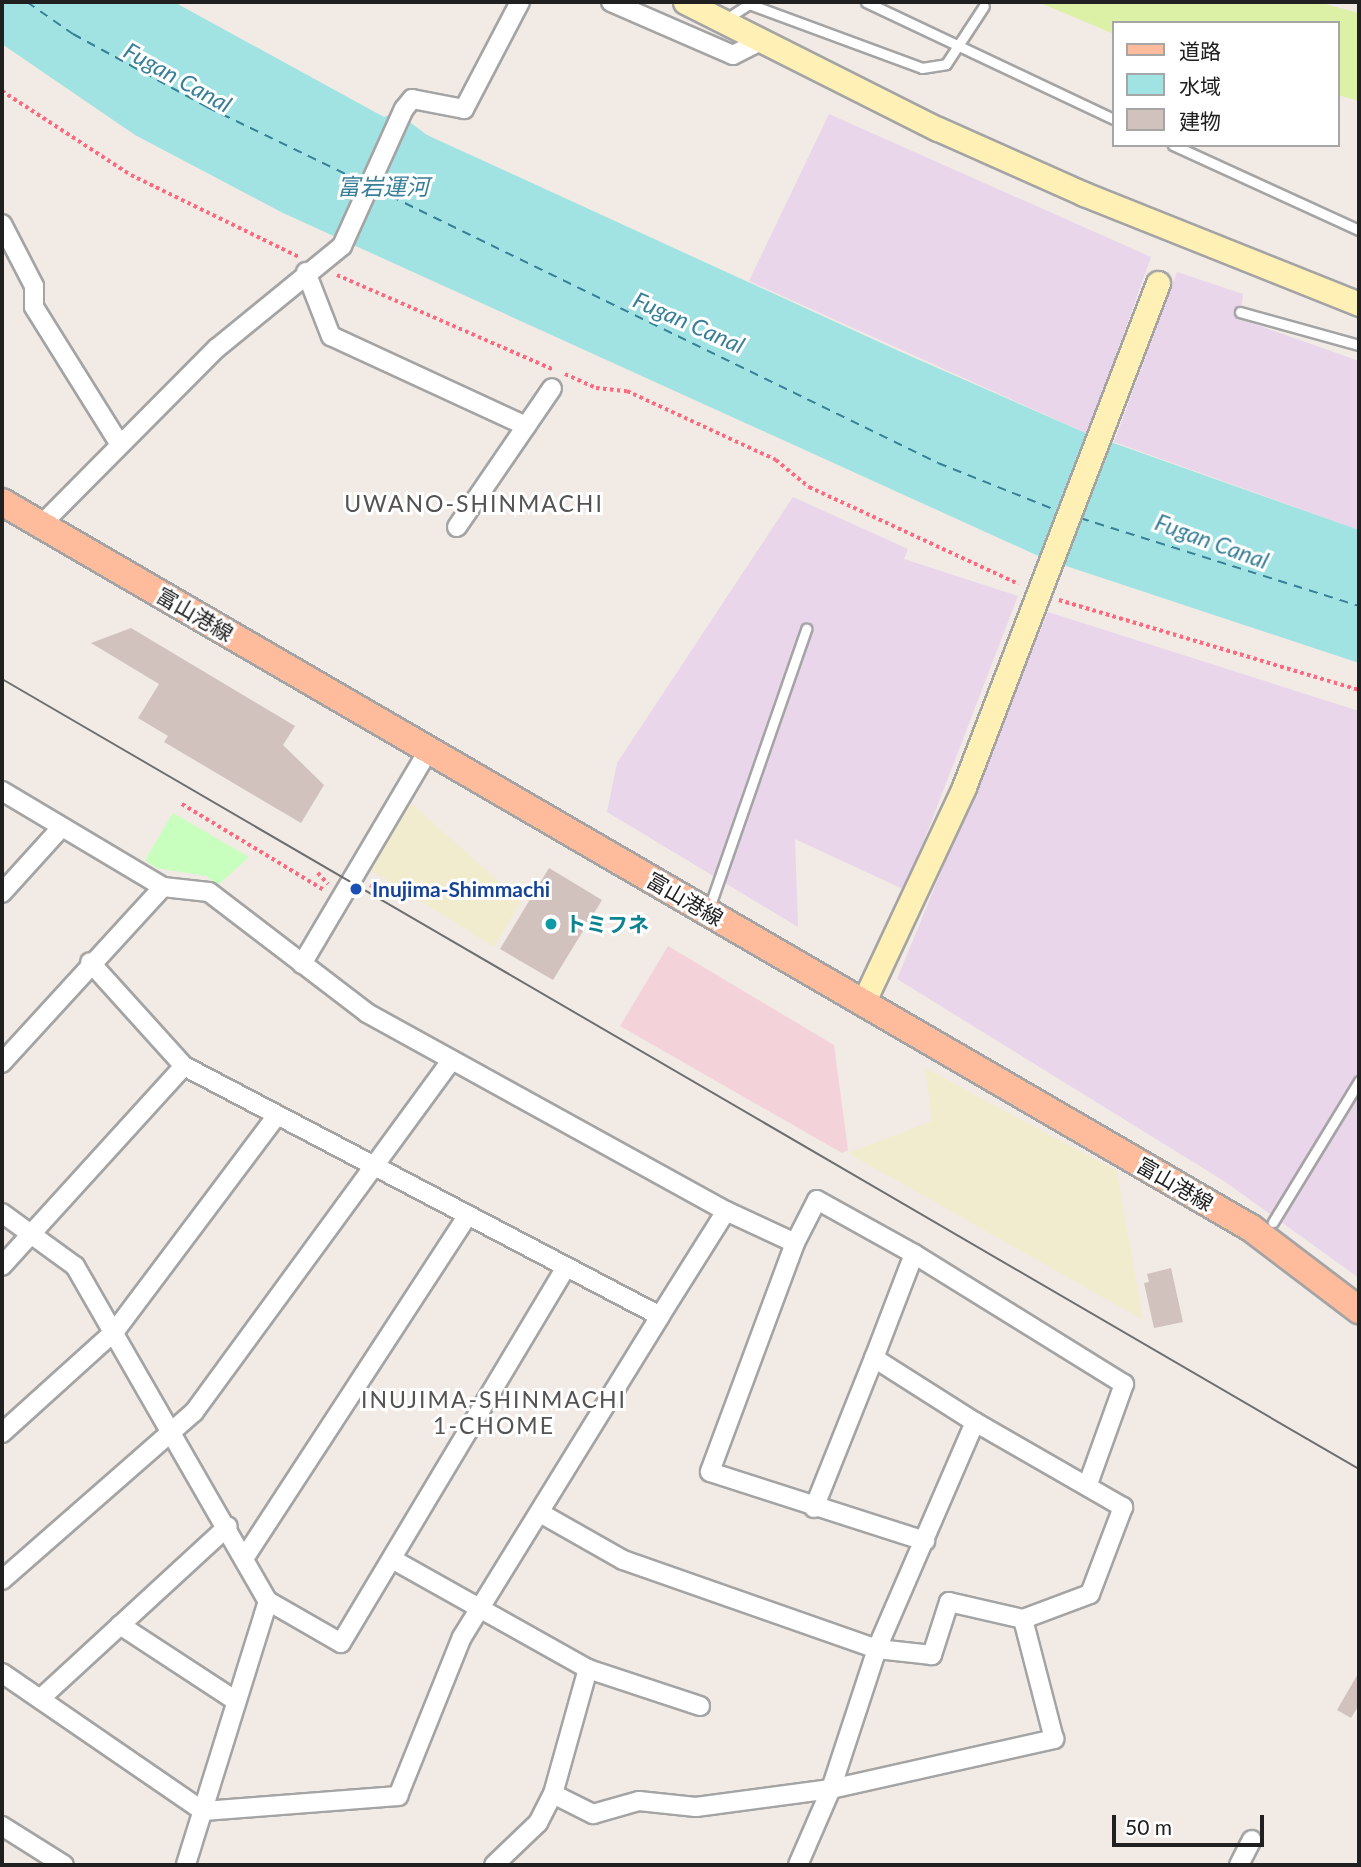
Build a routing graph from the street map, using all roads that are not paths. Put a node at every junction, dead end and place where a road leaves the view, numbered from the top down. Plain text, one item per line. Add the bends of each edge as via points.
1 (520, 2) edge
2 (611, 2) edge
3 (685, 2) edge
4 (866, 2) edge
5 (984, 6) dead end
6 (722, 21) junction
7 (760, 41) junction
8 (958, 48) junction
9 (1112, 117) edge
10 (1177, 147) edge
11 (2, 224) edge
12 (1359, 230) edge
13 (311, 269) junction
14 (1158, 283) dead end
15 (1359, 304) edge
16 (1240, 312) dead end
17 (1359, 345) edge
18 (552, 387) dead end
19 (526, 426) junction
20 (119, 443) junction
21 (2, 502) edge
22 (41, 525) junction
23 (457, 527) dead end
24 (806, 629) dead end
25 (429, 749) junction
26 (2, 791) edge
27 (61, 828) junction
28 (163, 887) junction
29 (2, 893) edge
30 (707, 913) junction
31 (90, 962) junction
32 (302, 964) junction
33 (863, 1003) junction
34 (452, 1060) junction
35 (2, 1063) edge
36 (184, 1066) junction
37 (1359, 1081) edge
38 (277, 1115) junction
39 (375, 1167) junction
40 (726, 1211) junction
41 (2, 1213) edge
42 (468, 1215) junction
43 (1273, 1222) dead end
44 (33, 1235) junction
45 (795, 1243) junction
46 (914, 1254) junction
47 (2, 1266) edge
48 (565, 1268) junction
49 (1359, 1310) edge
50 (660, 1316) junction
51 (115, 1331) junction
52 (874, 1359) junction
53 (975, 1422) junction
54 (171, 1429) junction
55 (2, 1433) edge
56 (1088, 1484) junction
57 (814, 1508) junction
58 (542, 1514) junction
59 (228, 1526) junction
60 (925, 1541) junction
61 (245, 1558) junction
62 (392, 1559) junction
63 (2, 1580) edge
64 (268, 1601) junction
65 (482, 1609) junction
66 (1023, 1619) junction
67 (120, 1625) junction
68 (877, 1649) junction
69 (587, 1669) junction
70 (2, 1673) edge
71 (40, 1699) junction
72 (236, 1701) junction
73 (701, 1706) dead end
74 (831, 1789) junction
75 (553, 1794) junction
76 (203, 1811) junction
77 (2, 1826) edge
78 (1252, 1840) dead end
79 (64, 1865) edge
80 (186, 1865) edge
81 (494, 1865) edge
82 (798, 1865) edge
83 (1239, 1865) edge

1 - 13 street via 464,109 412,99 342,246
2 - 7 street via 733,55
3 - 6 street
4 - 8 lane
5 - 8 lane
6 - 7 street
6 - 8 lane via 749,4 922,68 946,64
7 - 15 street via 1084,194
8 - 9 lane
10 - 12 lane
11 - 20 street via 34,286 40,318
13 - 19 street via 331,336
13 - 20 street
14 - 33 street via 921,889
16 - 17 lane
18 - 19 street
19 - 23 street
20 - 22 street
21 - 22 main road, 富山港線
22 - 25 main road, 富山港線
24 - 30 lane
25 - 30 main road, 富山港線
25 - 32 street
26 - 27 street
27 - 28 street
27 - 29 street
28 - 31 street
28 - 32 street via 209,892
30 - 33 main road, 富山港線
31 - 35 street
31 - 36 street
32 - 34 street via 367,1013
33 - 49 main road, 富山港線 via 1251,1228
34 - 39 street
34 - 40 street
36 - 38 street
36 - 44 street
37 - 43 lane
38 - 39 street
38 - 51 street
39 - 42 street
39 - 54 street via 194,1412
40 - 45 street
40 - 50 street
41 - 44 street
42 - 48 street
42 - 61 street
44 - 47 street
44 - 51 street via 75,1266
45 - 46 street via 817,1200
45 - 57 street via 710,1472
46 - 52 street
46 - 56 street via 1124,1384
48 - 50 street
48 - 62 street
50 - 58 street
51 - 54 street
51 - 55 street
52 - 53 street
52 - 57 street
53 - 56 street
53 - 60 street
54 - 59 street
54 - 63 street
56 - 66 street via 1123,1507 1090,1594
57 - 60 street
58 - 65 street
58 - 68 street via 623,1560
59 - 61 street
59 - 67 street
60 - 68 street
61 - 64 street
62 - 64 street via 341,1643
62 - 65 street
64 - 72 street
65 - 69 street
65 - 76 street via 461,1637 398,1796
66 - 68 street via 949,1602 932,1655
66 - 74 street via 1054,1739
67 - 71 street
67 - 72 street
68 - 74 street
69 - 73 street
69 - 75 street
70 - 71 street
71 - 76 street
72 - 76 street
74 - 75 street via 696,1807 639,1801 593,1814
74 - 82 street
75 - 81 street via 538,1823
76 - 80 street
77 - 79 street
78 - 83 street

